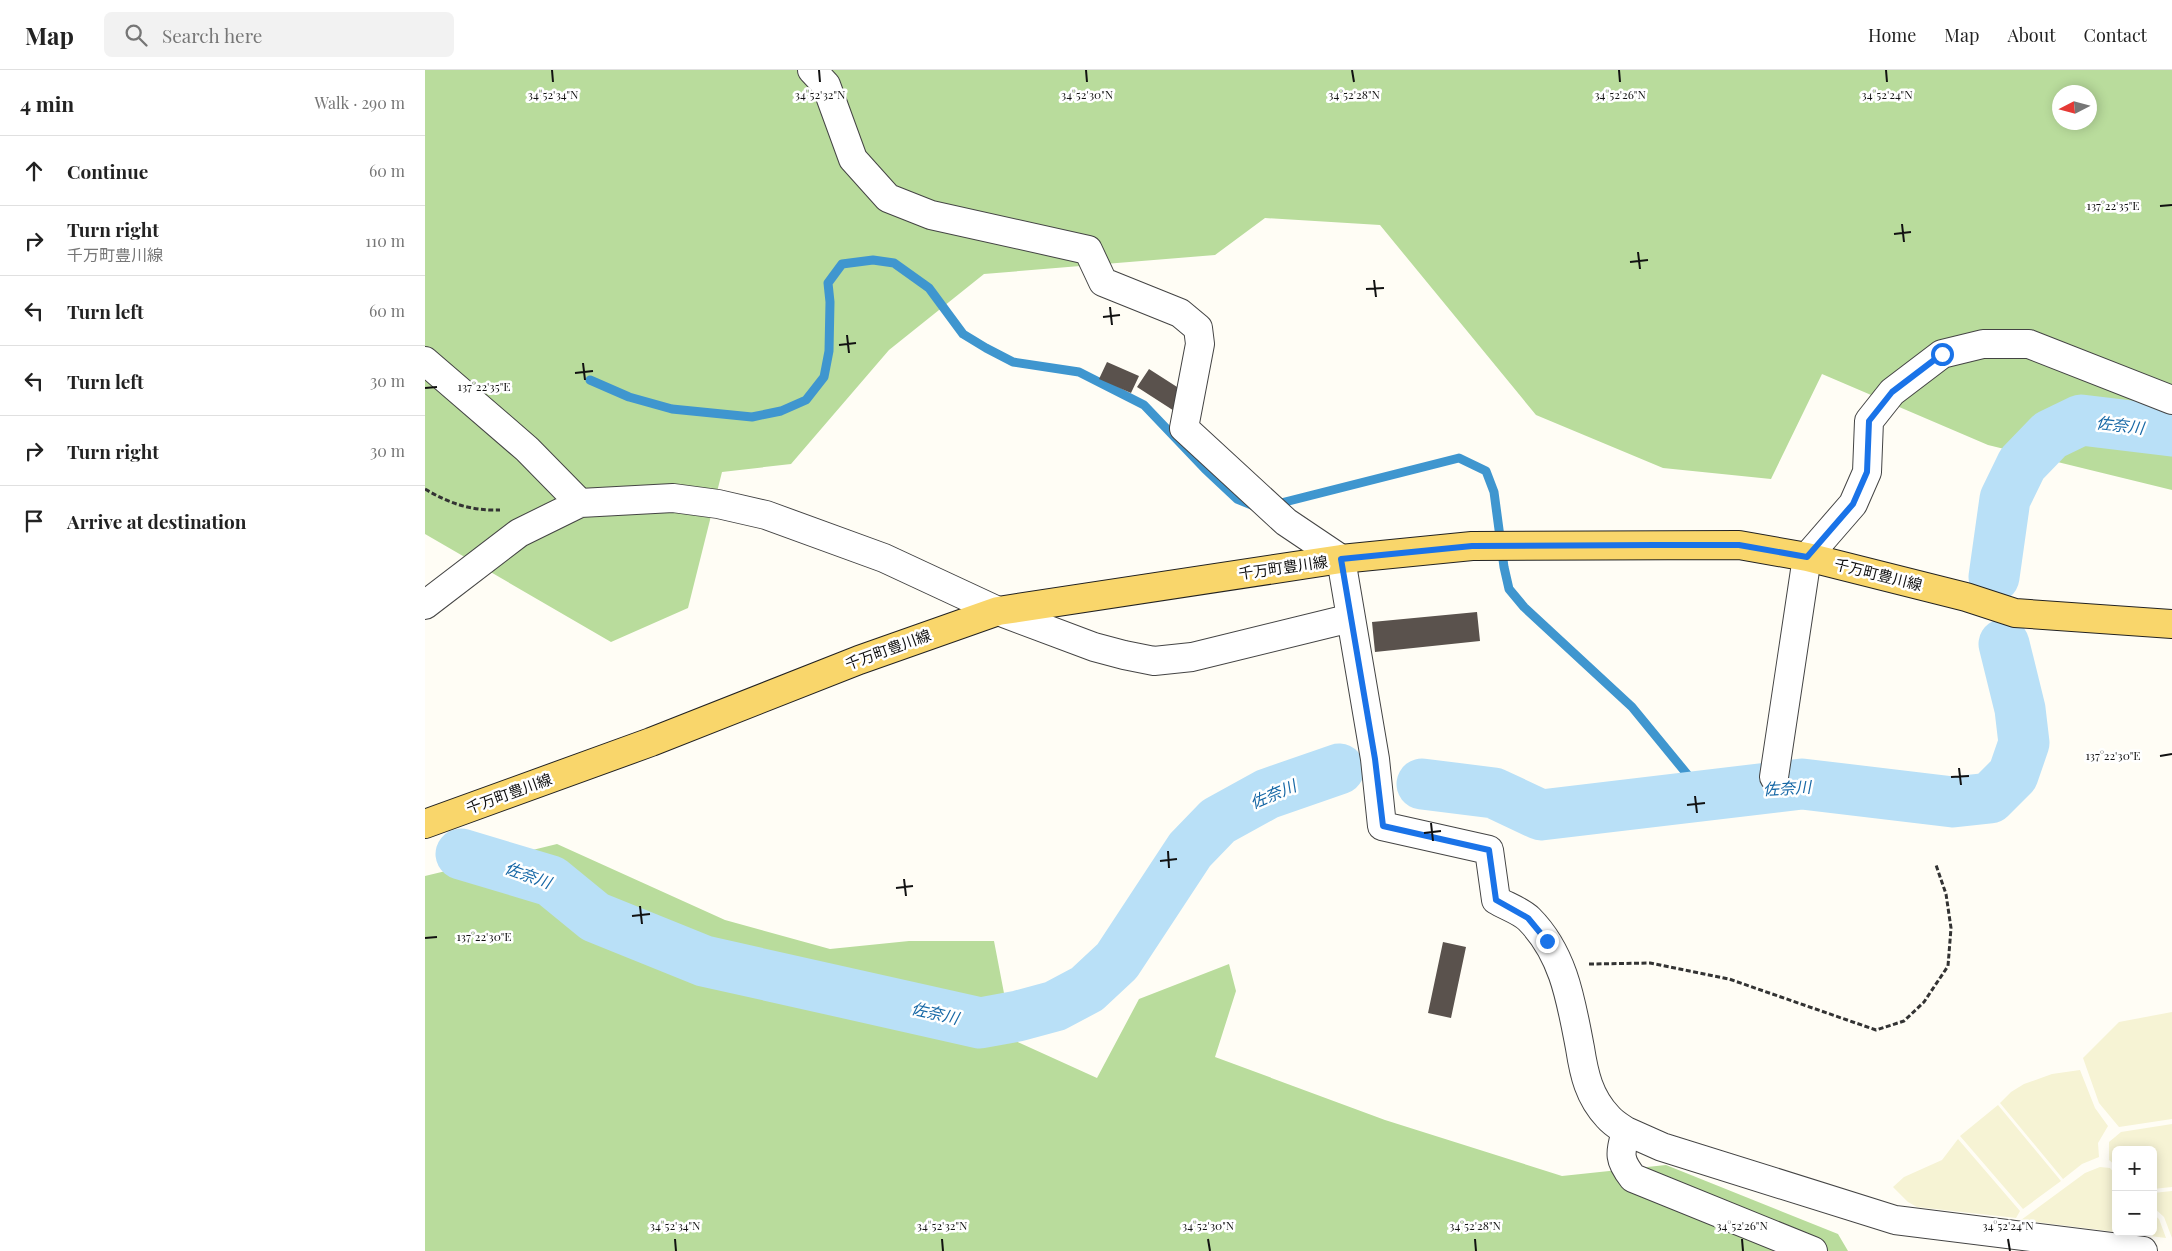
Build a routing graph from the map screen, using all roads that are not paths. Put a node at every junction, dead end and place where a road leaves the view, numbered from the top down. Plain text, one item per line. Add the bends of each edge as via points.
1 (812, 70) edge
2 (425, 361) edge
3 (2172, 400) edge
4 (580, 503) junction
5 (1807, 557) junction
6 (1341, 559) junction
7 (425, 605) edge
8 (998, 611) junction
9 (1351, 618) junction
10 (2172, 624) edge
11 (1774, 777) dead end
12 (425, 824) edge
13 (1626, 1131) junction
14 (1813, 1251) edge
15 (2143, 1251) edge

1 - 6 street via 826,85 853,159 888,198 931,215 1088,250 1103,282 1180,312 1198,328 1200,344 1184,428 1286,522
2 - 4 street via 527,449
3 - 5 street via 2029,344 1983,344 1942,354 1892,392 1869,421 1867,472 1853,504
4 - 7 street via 519,533
4 - 8 street via 673,498 767,515 884,558
5 - 6 main road, 千万町豊川線 via 1739,545 1655,545 1472,546
5 - 10 main road, 千万町豊川線 via 1966,597 2015,613
5 - 11 street
6 - 8 main road, 千万町豊川線
6 - 9 street
8 - 9 street via 1094,648 1154,661 1192,657
8 - 12 main road, 千万町豊川線 via 859,660 651,742
9 - 13 street via 1383,826 1489,850 1496,900 1528,918 1561,965 1569,989 1583,1073 1593,1097 1608,1117
13 - 14 street via 1620,1154 1633,1178
13 - 15 street via 1663,1147 1895,1220

